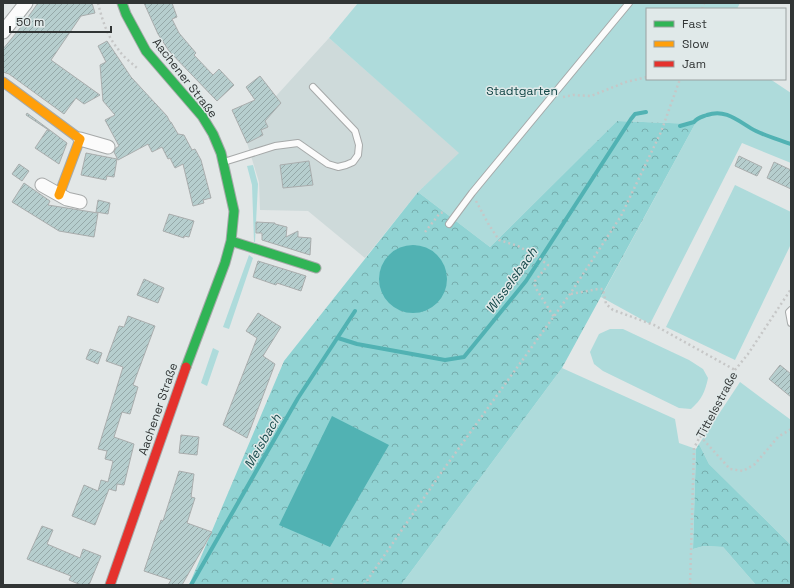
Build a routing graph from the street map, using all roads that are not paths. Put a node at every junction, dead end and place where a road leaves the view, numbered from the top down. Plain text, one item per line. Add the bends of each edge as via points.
1 (26, 3) edge
2 (122, 3) edge
3 (629, 3) edge
4 (3, 32) edge
5 (3, 82) edge
6 (314, 87) dead end
7 (80, 139) junction
8 (108, 147) dead end
9 (223, 162) junction
10 (42, 185) dead end
11 (59, 195) junction
12 (80, 202) dead end
13 (449, 224) dead end
14 (231, 241) junction
15 (316, 268) dead end
16 (791, 310) edge
17 (791, 323) edge
18 (110, 585) edge

1 - 4 street
2 - 9 main road, Aachener Straße via 146,51 202,116 213,134
3 - 13 lane
5 - 7 main road
6 - 9 lane via 355,131 359,145 358,155 353,162 338,167 328,164 298,143 275,146
7 - 8 street
7 - 11 main road
9 - 14 main road, Aachener Straße via 234,211
10 - 11 street
11 - 12 street
14 - 15 main road
14 - 18 main road, Aachener Straße
16 - 17 lane

